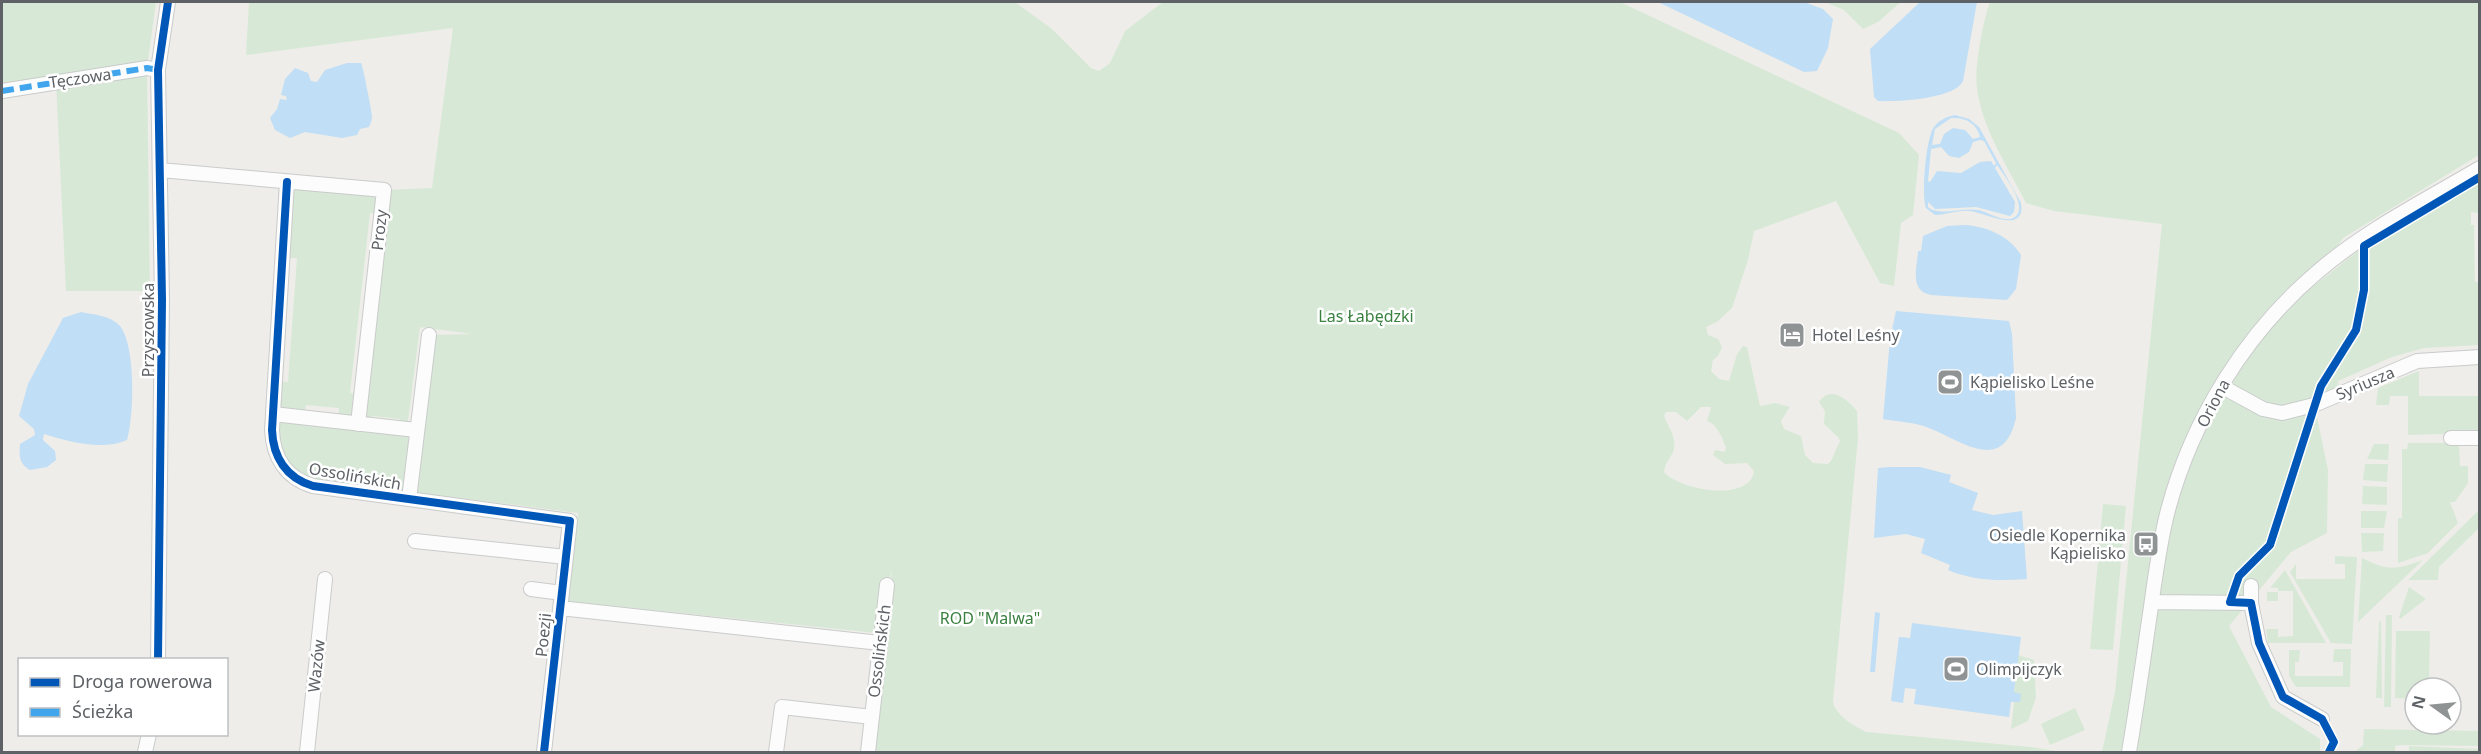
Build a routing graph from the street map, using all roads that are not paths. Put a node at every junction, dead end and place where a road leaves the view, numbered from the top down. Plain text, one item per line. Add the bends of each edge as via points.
1 (168, 2) edge
2 (158, 70) junction
3 (2, 91) edge
4 (2480, 168) edge
5 (160, 171) junction
6 (287, 182) junction
7 (429, 334) dead end
8 (2480, 357) edge
9 (2222, 386) junction
10 (273, 414) junction
11 (358, 423) junction
12 (416, 430) junction
13 (2451, 438) dead end
14 (2480, 438) edge
15 (409, 499) junction
16 (570, 521) joint
17 (415, 541) dead end
18 (566, 557) junction
19 (325, 579) dead end
20 (887, 585) dead end
21 (2251, 586) dead end
22 (531, 589) dead end
23 (562, 593) junction
24 (2152, 602) junction
25 (2251, 603) junction
26 (560, 608) junction
27 (880, 643) junction
28 (158, 658) edge
29 (872, 717) junction
30 (2322, 719) dead end
31 (149, 736) edge
32 (145, 753) edge
33 (307, 753) edge
34 (544, 753) edge
35 (776, 753) edge
36 (867, 753) edge
37 (2129, 753) edge

1 - 2 street, Przyszowska
2 - 3 street, Tęczowa via 147,68
2 - 5 street, Przyszowska
4 - 9 street, Oriona via 2363,237 2316,273 2269,320
5 - 6 street, Prozy
5 - 28 street, Przyszowska
6 - 10 street, Ossolińskich
6 - 11 street, Prozy via 384,190
7 - 12 street, Ossolińskich
8 - 9 street, Syriusza via 2416,361 2289,413 2269,412
9 - 24 street, Oriona via 2172,495
10 - 11 street
10 - 15 street, Ossolińskich via 275,453 283,467 300,481
11 - 12 street
12 - 15 street, Ossolińskich
13 - 14 street
15 - 16 street, Ossolińskich
16 - 18 street, Poezji
17 - 18 street
18 - 23 street, Poezji
19 - 33 street, Wazów
20 - 27 street, Ossolińskich
21 - 25 street
22 - 23 street
23 - 26 street, Poezji
24 - 25 street
24 - 37 street, Oriona
25 - 30 street via 2259,643 2283,697
26 - 27 street
26 - 34 street, Poezji
27 - 29 street, Ossolińskich
29 - 35 street, Ossolińskich via 782,707
29 - 36 street, Ossolińskich
31 - 32 street

